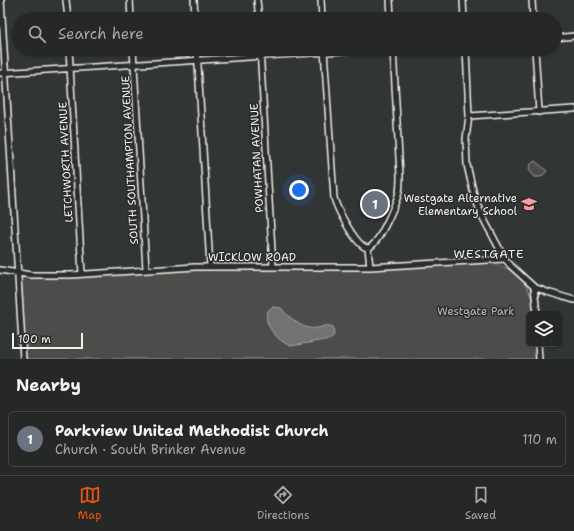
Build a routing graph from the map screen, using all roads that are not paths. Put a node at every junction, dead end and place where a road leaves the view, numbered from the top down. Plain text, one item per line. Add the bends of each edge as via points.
1 (2, 0) edge
2 (66, 0) edge
3 (130, 0) edge
4 (194, 0) edge
5 (258, 0) edge
6 (321, 0) edge
7 (390, 0) edge
8 (463, 0) edge
9 (532, 0) edge
10 (67, 12) edge
11 (131, 12) edge
12 (195, 12) edge
13 (259, 12) edge
14 (322, 12) edge
15 (391, 12) edge
16 (464, 12) edge
17 (533, 12) edge
18 (574, 36) edge
19 (562, 37) edge
20 (70, 56) edge
21 (133, 56) edge
22 (198, 56) edge
23 (261, 56) joint
24 (324, 56) edge
25 (393, 56) edge
26 (466, 56) edge
27 (535, 56) edge
28 (198, 60) junction
29 (134, 64) junction
30 (71, 68) junction
31 (3, 72) edge
32 (574, 109) edge
33 (539, 112) junction
34 (469, 116) junction
35 (368, 248) junction
36 (505, 259) junction
37 (210, 266) junction
38 (273, 267) junction
39 (370, 267) junction
40 (146, 269) junction
41 (0, 270) edge
42 (17, 273) junction
43 (82, 274) junction
44 (534, 287) junction
45 (574, 300) edge
46 (537, 311) edge
47 (538, 347) edge
48 (23, 359) edge
49 (539, 359) edge

1 - 31 street
2 - 10 street
3 - 11 street
4 - 12 street
5 - 13 street
6 - 14 street
7 - 15 street
8 - 16 street
9 - 17 street
18 - 19 street
20 - 30 street, LETCHWORTH AVENUE
21 - 29 street, SOUTH SOUTHAMPTON AVENUE
22 - 28 street
23 - 28 street
23 - 38 street, POWHATAN AVENUE
24 - 35 street via 334,198 339,212 361,245
25 - 35 street via 400,189 381,234 375,244
26 - 34 street
27 - 33 street
28 - 29 street
28 - 37 street
29 - 30 street
29 - 40 street, SOUTH SOUTHAMPTON AVENUE
30 - 31 street
30 - 43 street, LETCHWORTH AVENUE
31 - 42 street
32 - 33 street
33 - 34 street
34 - 36 street via 466,139 468,174 482,216
35 - 39 street
36 - 39 street, WICKLOW ROAD
36 - 44 street
37 - 38 street, WICKLOW ROAD
37 - 40 street, WICKLOW ROAD
38 - 39 street, WICKLOW ROAD
40 - 43 street, WICKLOW ROAD
41 - 42 street, WICKLOW ROAD
42 - 43 street, WICKLOW ROAD
42 - 48 street
44 - 45 street
44 - 46 street
47 - 49 street

